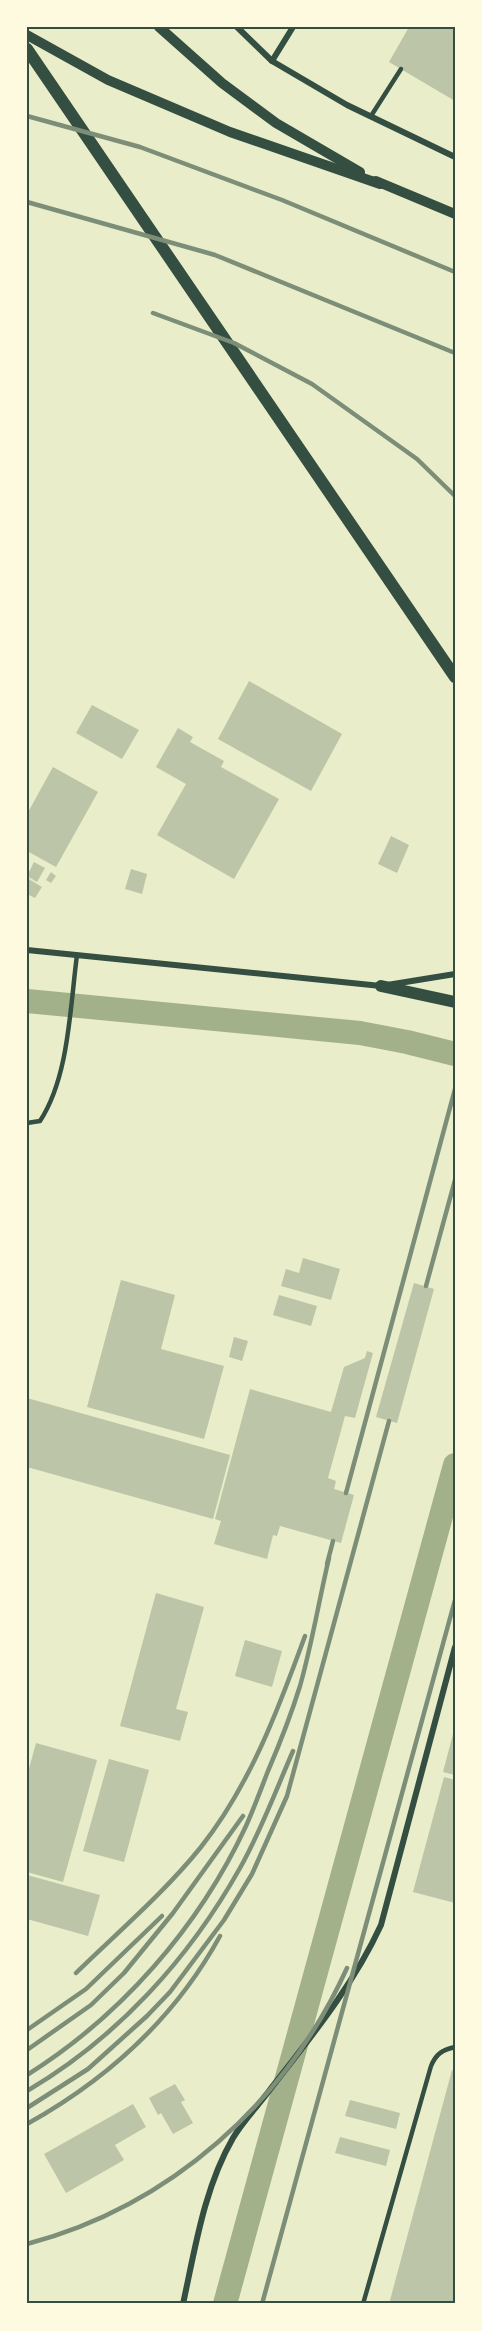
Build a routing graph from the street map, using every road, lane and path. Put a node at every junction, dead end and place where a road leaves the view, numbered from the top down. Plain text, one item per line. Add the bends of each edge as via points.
1 (159, 27) edge
2 (237, 27) edge
3 (293, 27) edge
4 (27, 35) edge
5 (27, 49) edge
6 (272, 62) junction
7 (401, 69) dead end
8 (370, 116) junction
9 (455, 157) edge
10 (380, 183) junction
11 (455, 214) edge
12 (455, 677) edge
13 (27, 950) edge
14 (77, 955) junction
15 (455, 974) edge
16 (381, 986) junction
17 (455, 1002) edge
18 (27, 1123) edge
19 (455, 1647) edge
20 (455, 2047) edge
21 (183, 2304) edge
22 (363, 2304) edge

1 - 10 street via 222,83 276,123
2 - 6 street
3 - 6 street
4 - 10 street via 108,80 230,132
5 - 12 main road
6 - 8 street
7 - 8 lane
8 - 9 street
10 - 11 street
13 - 14 street
14 - 16 street
14 - 18 lane via 66,1044 51,1103 40,1121
15 - 16 street
16 - 17 main road
19 - 21 street via 381,1925 366,1957 332,2008 233,2139 198,2230
20 - 22 lane via 436,2056 431,2066

